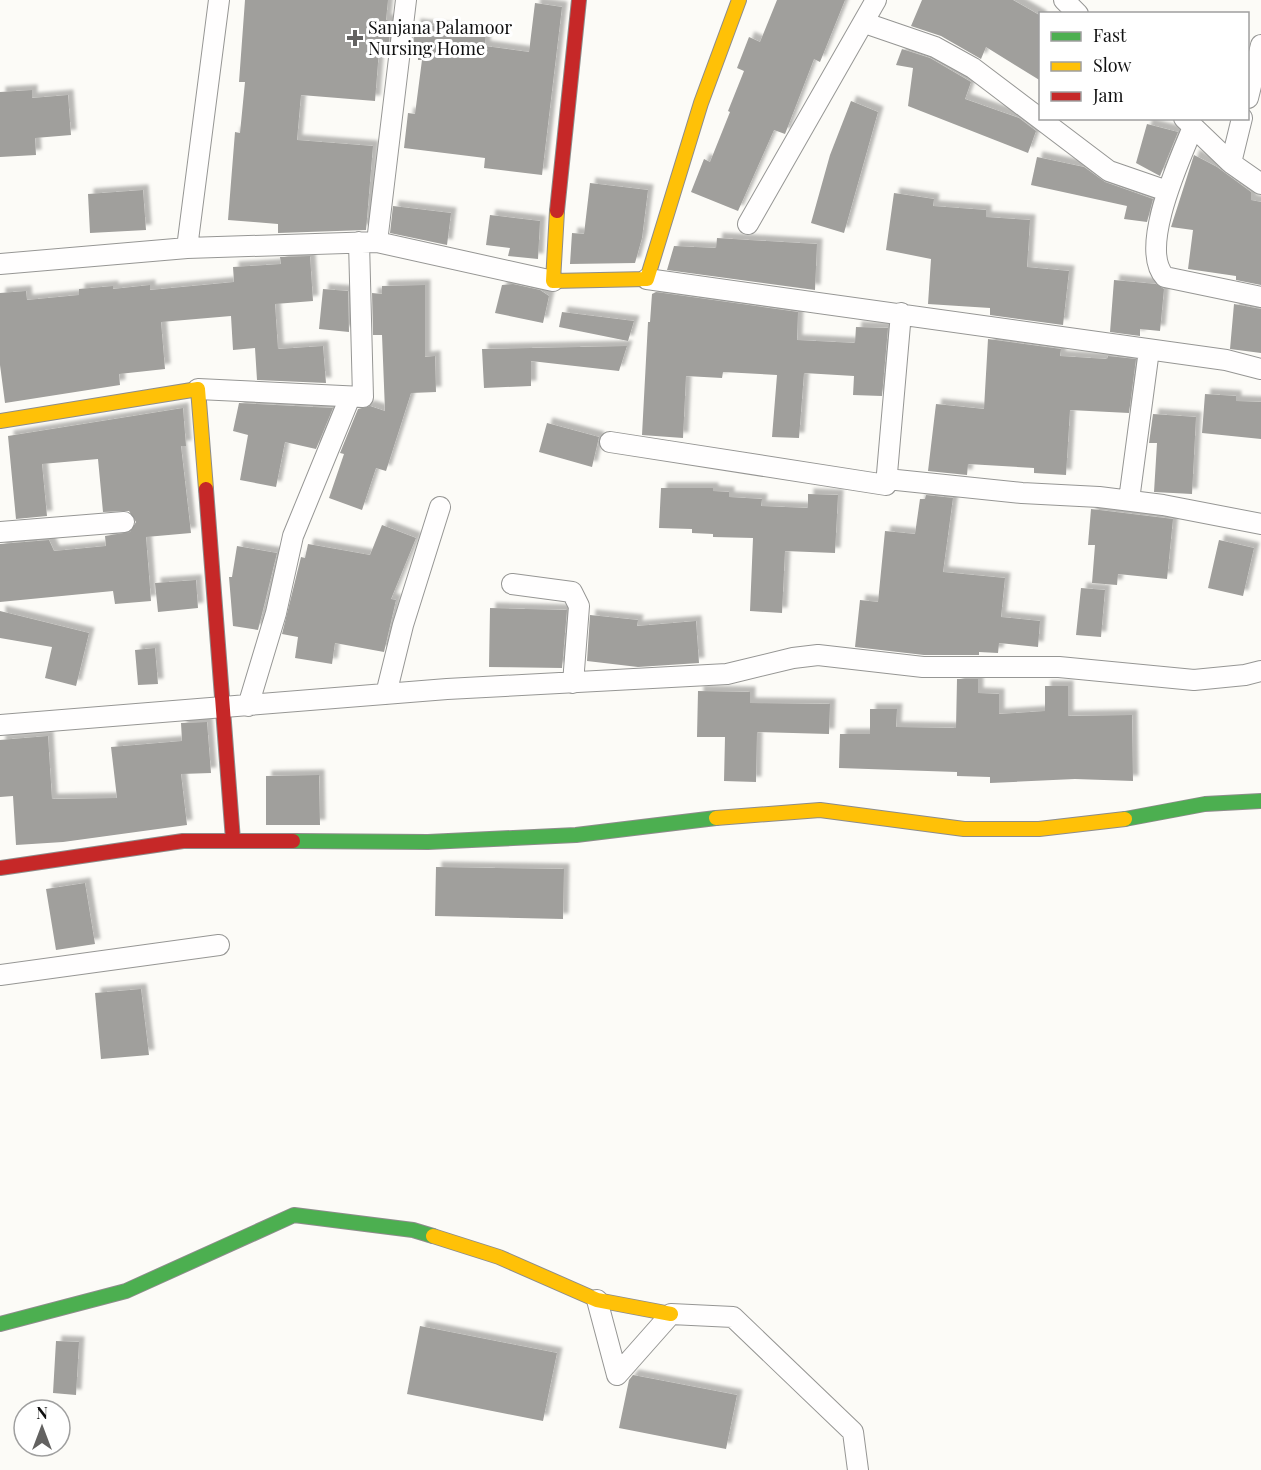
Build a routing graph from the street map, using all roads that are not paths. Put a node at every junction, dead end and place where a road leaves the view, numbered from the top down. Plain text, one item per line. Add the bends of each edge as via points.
1 (219, 0) edge
2 (406, 0) edge
3 (579, 0) edge
4 (739, 0) edge
5 (876, 0) edge
6 (1064, 0) edge
7 (1075, 12) edge
8 (865, 23) junction
9 (1261, 45) edge
10 (1249, 94) edge
11 (1039, 118) edge
12 (1042, 120) edge
13 (1242, 120) edge
14 (1189, 123) edge
15 (1231, 163) junction
16 (1261, 184) edge
17 (1167, 191) junction
18 (748, 224) dead end
19 (368, 242) junction
20 (187, 248) junction
21 (0, 264) edge
22 (646, 279) junction
23 (553, 281) junction
24 (1261, 297) edge
25 (901, 313) junction
26 (1149, 350) junction
27 (1261, 369) edge
28 (198, 389) junction
29 (350, 397) junction
30 (0, 421) edge
31 (610, 442) dead end
32 (886, 479) junction
33 (1128, 500) junction
34 (440, 507) dead end
35 (124, 522) dead end
36 (1261, 524) edge
37 (0, 532) edge
38 (512, 585) dead end
39 (1261, 671) edge
40 (573, 683) junction
41 (387, 694) junction
42 (249, 706) junction
43 (221, 708) junction
44 (0, 725) edge
45 (1261, 801) edge
46 (232, 840) junction
47 (0, 868) edge
48 (219, 945) dead end
49 (0, 975) edge
50 (597, 1300) junction
51 (671, 1314) junction
52 (0, 1324) edge
53 (858, 1470) edge

1 - 20 street
2 - 19 street
3 - 23 street via 558,184
4 - 22 street via 701,103
5 - 8 street
6 - 7 street
8 - 11 street via 935,47 973,68
8 - 18 street
9 - 10 street
12 - 17 street via 1109,171
13 - 15 street
14 - 15 street
14 - 17 street
15 - 16 street
17 - 24 street via 1156,262 1161,273
19 - 20 street
19 - 23 street
19 - 29 street via 363,398
20 - 21 street
22 - 23 street
22 - 25 street
25 - 26 street
25 - 32 street
26 - 27 street via 1226,360
26 - 33 street
28 - 29 street
28 - 30 street
28 - 43 street
29 - 42 street via 293,536
31 - 32 street via 886,485
32 - 33 street
33 - 36 street
34 - 41 street via 403,625
35 - 37 street
38 - 40 street via 572,592 576,598 579,606
39 - 40 street via 1194,680 1059,666 922,667 818,655 727,674
40 - 41 street
41 - 42 street
42 - 43 street
43 - 44 street
43 - 46 street
45 - 46 street via 1205,804 1122,820 1039,829 964,829 820,810 770,812 576,835 428,842
46 - 47 street via 183,841
48 - 49 street
50 - 51 street
50 - 51 street via 617,1376
50 - 52 street via 499,1257 413,1230 294,1215 126,1291
51 - 53 street via 733,1317 853,1432

